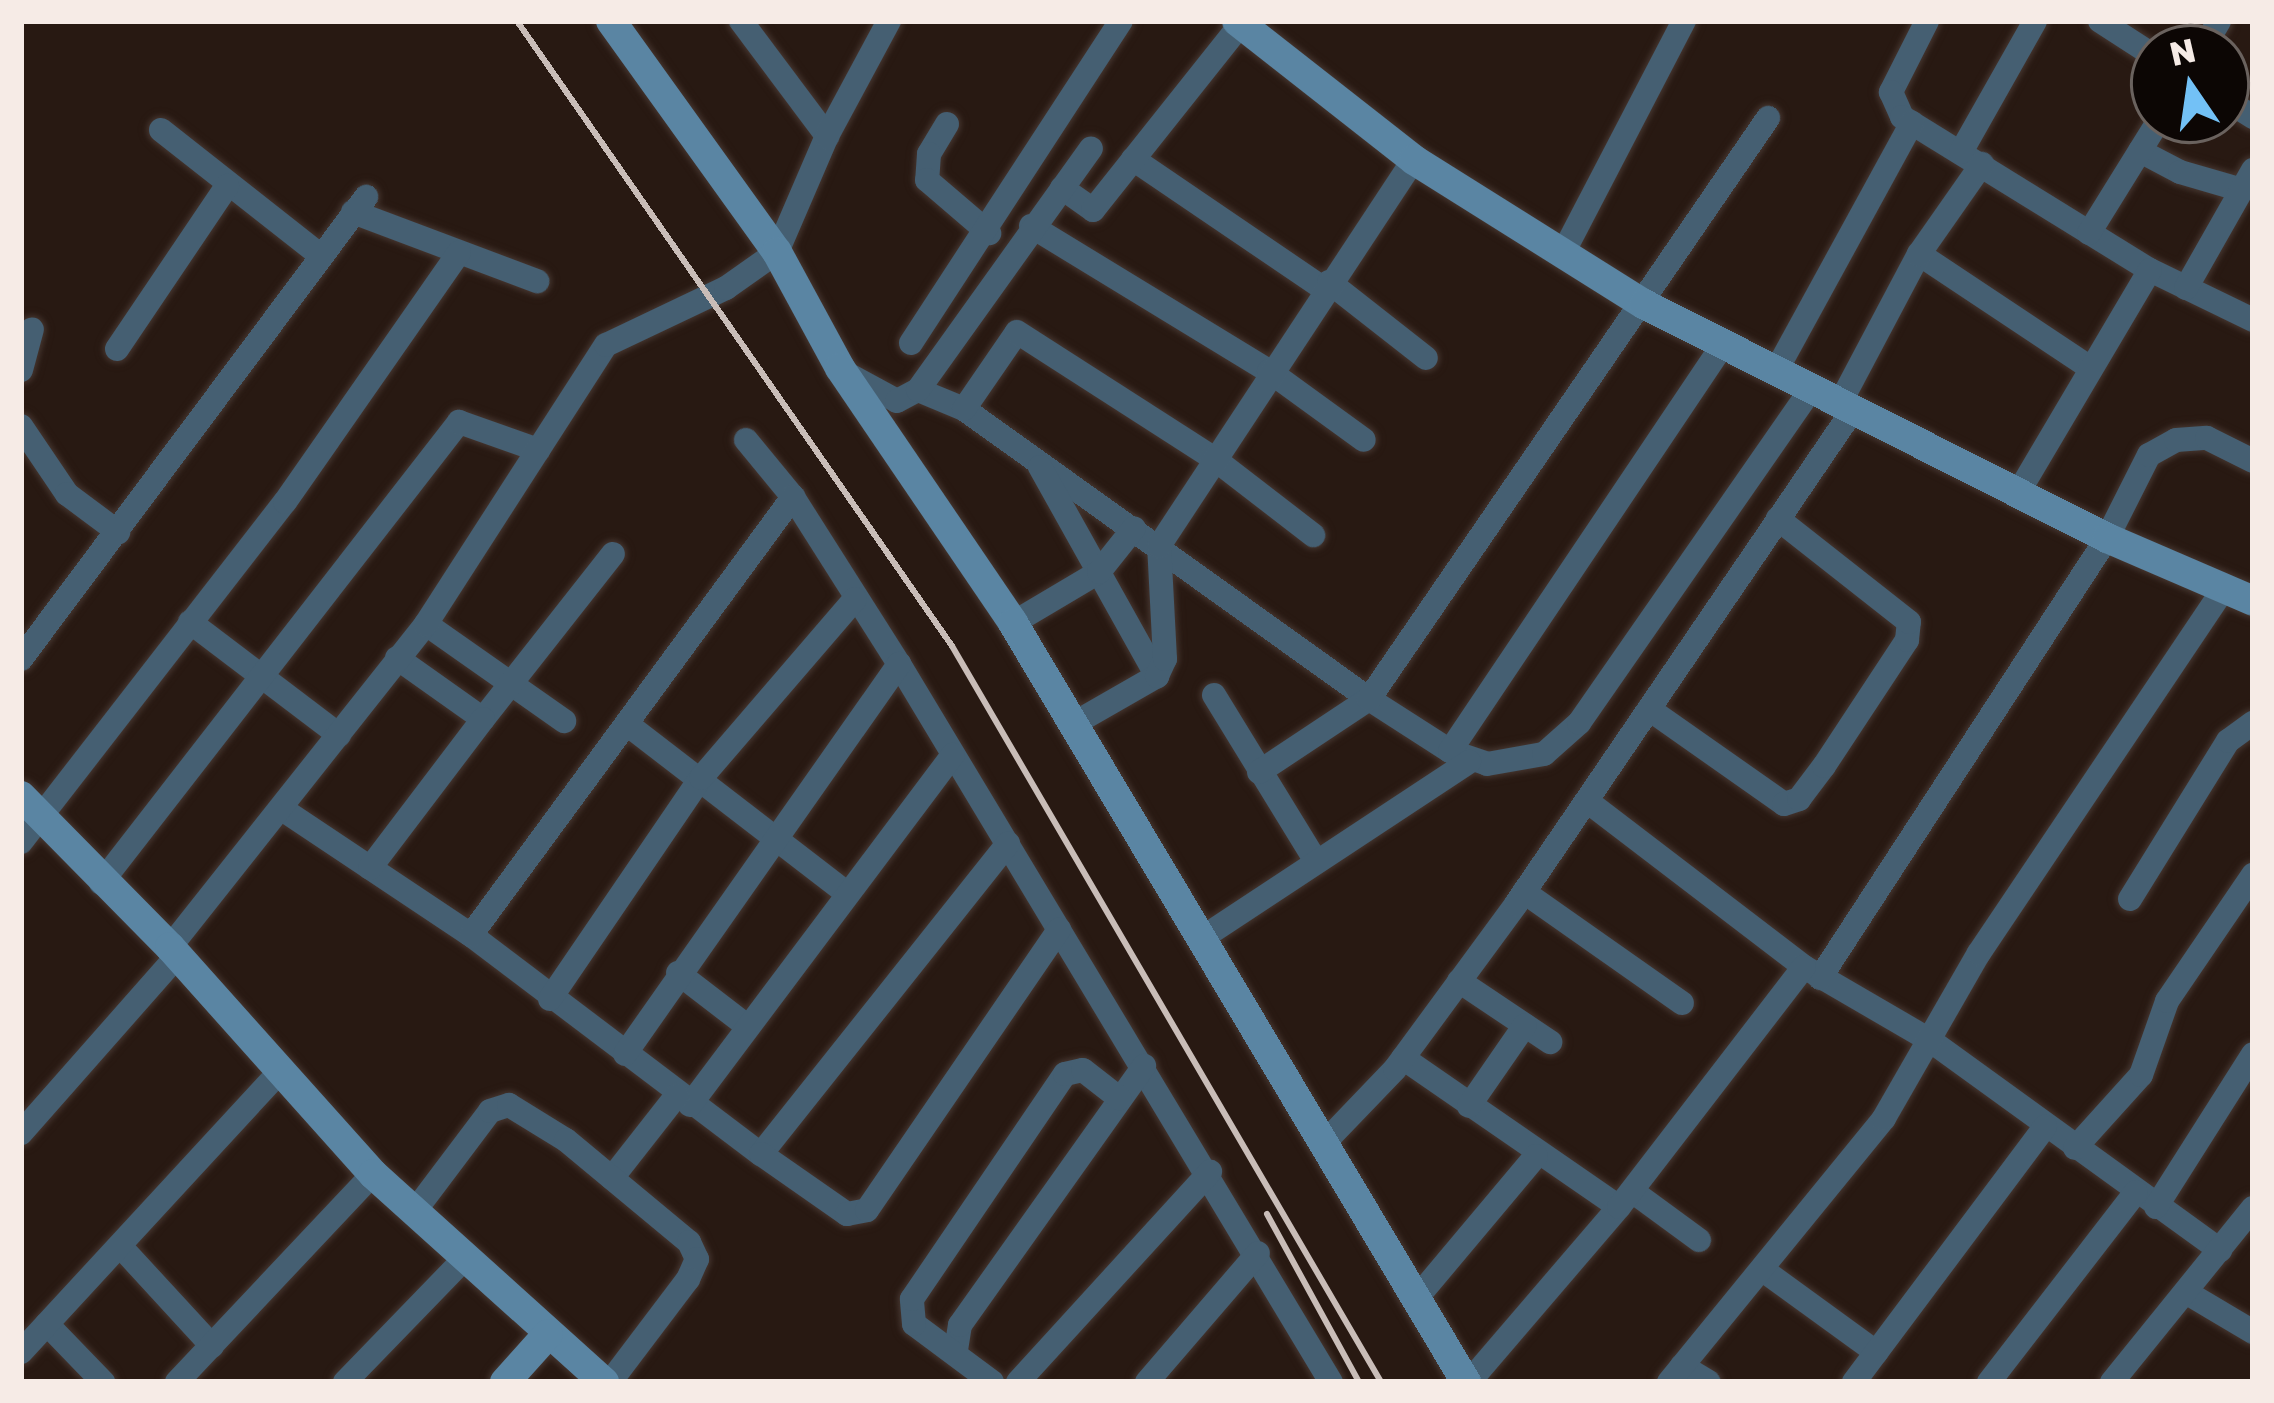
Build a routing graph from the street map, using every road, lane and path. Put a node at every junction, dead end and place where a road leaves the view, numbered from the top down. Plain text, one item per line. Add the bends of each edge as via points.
1 (611, 21) edge
2 (741, 21) edge
3 (889, 21) edge
4 (1121, 21) edge
5 (1684, 21) edge
6 (1927, 21) edge
7 (2036, 21) edge
8 (2100, 21) edge
9 (1239, 22) edge
10 (2130, 40) edge
11 (1768, 118) dead end
12 (1912, 123) junction
13 (947, 124) dead end
14 (161, 130) dead end
15 (826, 136) junction
16 (2144, 144) edge
17 (1091, 148) dead end
18 (2140, 151) junction
19 (1972, 158) junction
20 (1133, 159) junction
21 (1414, 160) junction
22 (2247, 180) edge
23 (227, 187) junction
24 (1062, 188) junction
25 (1031, 226) junction
26 (2089, 232) junction
27 (989, 233) junction
28 (777, 252) junction
29 (459, 253) junction
30 (1919, 254) junction
31 (321, 256) junction
32 (1562, 256) junction
33 (2150, 270) junction
34 (537, 281) dead end
35 (1326, 286) junction
36 (2186, 288) junction
37 (1644, 304) junction
38 (2253, 320) edge
39 (32, 328) dead end
40 (911, 343) dead end
41 (1723, 344) junction
42 (117, 349) dead end
43 (1426, 358) dead end
44 (840, 368) junction
45 (2089, 368) junction
46 (21, 370) edge
47 (1269, 371) junction
48 (1776, 371) junction
49 (1811, 389) junction
50 (918, 390) junction
51 (1846, 406) junction
52 (964, 409) junction
53 (21, 426) edge
54 (746, 440) dead end
55 (1364, 440) dead end
56 (538, 450) junction
57 (1212, 457) junction
58 (1036, 460) junction
59 (2253, 461) edge
60 (2018, 493) junction
61 (793, 497) junction
62 (1778, 520) junction
63 (1135, 527) junction
64 (118, 532) junction
65 (1313, 536) dead end
66 (2107, 538) junction
67 (1159, 546) junction
68 (613, 554) dead end
69 (1099, 572) junction
70 (2224, 589) junction
71 (855, 599) junction
72 (2253, 602) edge
73 (190, 622) junction
74 (1013, 623) junction
75 (426, 624) junction
76 (397, 658) junction
77 (21, 659) edge
78 (898, 664) junction
79 (1157, 676) junction
80 (256, 677) junction
81 (512, 685) junction
82 (1214, 695) dead end
83 (1369, 699) junction
84 (1649, 709) junction
85 (484, 719) junction
86 (564, 721) dead end
87 (1075, 723) junction
88 (2253, 723) edge
89 (627, 724) junction
90 (339, 735) junction
91 (953, 755) junction
92 (1460, 757) junction
93 (1259, 772) junction
94 (701, 778) junction
95 (1587, 801) junction
96 (282, 809) junction
97 (28, 820) edge
98 (778, 837) junction
99 (1008, 843) junction
100 (1315, 860) junction
101 (370, 868) junction
102 (2253, 875) edge
103 (101, 883) junction
104 (844, 891) junction
105 (1524, 892) junction
106 (2130, 898) dead end
107 (1058, 930) junction
108 (471, 934) junction
109 (1202, 938) junction
110 (174, 951) junction
111 (1812, 972) junction
112 (678, 973) junction
113 (1459, 981) junction
114 (550, 999) junction
115 (1682, 1003) dead end
116 (1525, 1024) junction
117 (747, 1025) junction
118 (1930, 1041) junction
119 (1550, 1042) dead end
120 (625, 1054) junction
121 (2253, 1054) edge
122 (1403, 1058) junction
123 (1144, 1066) junction
124 (279, 1072) junction
125 (1119, 1098) junction
126 (683, 1100) junction
127 (1468, 1106) junction
128 (2045, 1127) junction
129 (21, 1133) edge
130 (1326, 1141) junction
131 (2075, 1148) junction
132 (761, 1154) junction
133 (1536, 1156) junction
134 (1210, 1172) junction
135 (373, 1174) junction
136 (613, 1178) junction
137 (1626, 1199) junction
138 (2146, 1200) junction
139 (2253, 1208) edge
140 (414, 1212) junction
141 (1699, 1240) dead end
142 (2236, 1242) edge
143 (122, 1248) junction
144 (1258, 1253) junction
145 (464, 1259) junction
146 (1763, 1270) junction
147 (2189, 1294) junction
148 (1415, 1300) junction
149 (47, 1324) junction
150 (2253, 1332) edge
151 (548, 1334) junction
152 (212, 1346) junction
153 (956, 1350) junction
154 (21, 1352) edge
155 (1876, 1352) junction
156 (1676, 1374) edge
157 (103, 1382) edge
158 (177, 1382) edge
159 (345, 1382) edge
160 (505, 1382) edge
161 (607, 1382) edge
162 (992, 1382) edge
163 (1018, 1382) edge
164 (1147, 1382) edge
165 (1331, 1382) edge
166 (1468, 1382) edge
167 (1709, 1382) edge
168 (1855, 1382) edge
169 (1989, 1382) edge
170 (2112, 1382) edge

1 - 28 street
2 - 15 street
3 - 15 street
4 - 27 street
5 - 32 street
6 - 12 street via 1891,92
7 - 19 street
8 - 10 street
9 - 20 street
9 - 21 street
11 - 37 street
12 - 19 street
12 - 48 street
13 - 27 street via 929,154 927,180
14 - 23 street
15 - 28 street
16 - 18 street
17 - 24 street
18 - 22 street via 2180,172
18 - 26 street
19 - 26 street
19 - 30 street
20 - 24 street via 1093,210
20 - 35 street
21 - 32 street
21 - 35 street
22 - 36 street
23 - 31 street
23 - 42 street
24 - 25 street
25 - 47 street
25 - 50 street
26 - 33 street
27 - 40 street
28 - 44 street
28 - 56 street via 726,288 606,345
29 - 31 street via 360,205
29 - 34 street
29 - 73 street via 285,502
30 - 45 street
30 - 51 street
31 - 64 street
32 - 37 street
33 - 36 street
33 - 45 street
35 - 43 street
35 - 47 street
36 - 38 street
37 - 41 street
37 - 83 street
39 - 46 street
41 - 48 street
41 - 92 street
44 - 50 street via 898,401
44 - 74 street
45 - 60 street
47 - 55 street
47 - 57 street
48 - 49 street
49 - 51 street
49 - 92 street via 1579,723 1544,754
50 - 52 street
51 - 60 street
51 - 62 street
52 - 57 street via 1018,332
52 - 58 street
53 - 64 street via 67,494
54 - 61 street
56 - 75 street
56 - 80 street via 459,422
57 - 65 street
57 - 67 street
58 - 63 street
58 - 69 street
59 - 66 street via 2207,438 2176,440 2137,472
60 - 66 street
61 - 71 street
61 - 89 street
62 - 84 street
62 - 84 street via 1909,622 1907,640 1824,766 1799,799 1784,804
63 - 67 street
63 - 69 street
64 - 77 street
66 - 70 street
66 - 111 street
67 - 79 street via 1165,659
67 - 83 street
68 - 81 street
69 - 74 street
69 - 79 street
70 - 72 street
70 - 118 street via 1979,953
71 - 78 street
71 - 94 street
73 - 80 street
73 - 97 street
74 - 87 street
75 - 76 street
75 - 81 street
76 - 85 street
76 - 90 street
78 - 91 street
78 - 98 street
79 - 87 street
80 - 90 street
80 - 103 street
81 - 85 street
81 - 86 street
82 - 93 street
83 - 92 street
83 - 93 street
84 - 95 street
85 - 101 street
87 - 109 street
88 - 106 street via 2228,741
89 - 94 street
89 - 108 street
90 - 96 street
91 - 99 street
91 - 104 street
92 - 100 street
93 - 100 street
94 - 98 street
94 - 114 street
95 - 105 street
95 - 111 street
96 - 101 street
96 - 110 street
97 - 103 street
98 - 104 street
98 - 112 street
99 - 107 street
99 - 132 street
100 - 109 street
101 - 108 street
102 - 131 street via 2167,1000 2141,1075
103 - 110 street
104 - 117 street
105 - 113 street
105 - 115 street
107 - 123 street
107 - 132 street via 868,1210 847,1214
108 - 114 street
109 - 130 street
110 - 124 street
110 - 129 street
111 - 118 street
111 - 137 street
112 - 117 street
112 - 120 street
113 - 116 street
113 - 122 street
114 - 120 street
116 - 119 street
116 - 127 street
117 - 126 street
118 - 128 street
118 - 146 street via 1884,1118
120 - 126 street
121 - 138 street
122 - 127 street
122 - 130 street
123 - 125 street
123 - 134 street
124 - 135 street
124 - 143 street
125 - 153 street via 960,1325
125 - 153 street via 1083,1070 1065,1074 912,1299 914,1324
126 - 132 street
126 - 136 street
127 - 133 street
128 - 131 street
128 - 155 street
130 - 148 street
131 - 138 street
133 - 137 street
133 - 148 street
134 - 144 street
134 - 163 street
135 - 140 street
135 - 152 street
136 - 140 street via 520,1108 499,1106
136 - 161 street via 689,1242 697,1259
137 - 141 street
137 - 166 street
138 - 142 street
138 - 169 street
139 - 142 street
140 - 145 street
142 - 147 street
143 - 149 street
143 - 152 street
144 - 164 street
144 - 165 street
145 - 151 street
145 - 159 street
146 - 155 street
146 - 156 street
147 - 150 street
147 - 170 street
148 - 166 street
149 - 154 street
149 - 157 street
151 - 160 street
151 - 161 street
152 - 158 street
153 - 162 street
155 - 168 street
156 - 167 street

